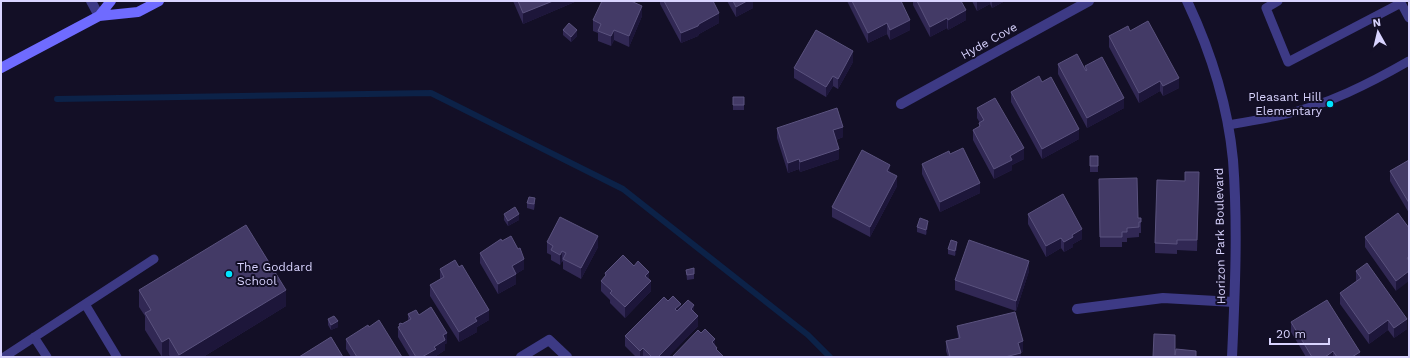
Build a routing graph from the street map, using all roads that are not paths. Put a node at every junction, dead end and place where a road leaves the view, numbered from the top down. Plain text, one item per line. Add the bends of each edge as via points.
1 (91, 1) edge
2 (111, 1) edge
3 (159, 1) edge
4 (1089, 1) edge
5 (1187, 1) edge
6 (1278, 1) edge
7 (1401, 2) edge
8 (99, 16) junction
9 (1409, 18) edge
10 (1409, 61) edge
11 (1, 68) edge
12 (901, 104) dead end
13 (1228, 125) junction
14 (154, 259) dead end
15 (1234, 302) junction
16 (85, 304) junction
17 (1077, 309) dead end
18 (34, 337) junction
19 (4, 357) edge
20 (47, 357) edge
21 (117, 357) edge
22 (521, 357) edge
23 (567, 357) edge
24 (1232, 357) edge

1 - 8 street
2 - 8 main road
3 - 8 main road via 138,12
4 - 12 street, Hyde Cove
5 - 13 street, Horizon Park Boulevard via 1199,26 1215,73
6 - 7 lane via 1266,8 1288,62
7 - 9 lane
8 - 11 main road
10 - 13 lane via 1369,84 1326,102 1283,115
13 - 15 street, Horizon Park Boulevard via 1236,213
14 - 16 lane
15 - 17 street via 1163,298
15 - 24 street, Horizon Park Boulevard
16 - 18 lane
16 - 21 lane
18 - 19 lane
18 - 20 lane
22 - 23 street via 549,340

